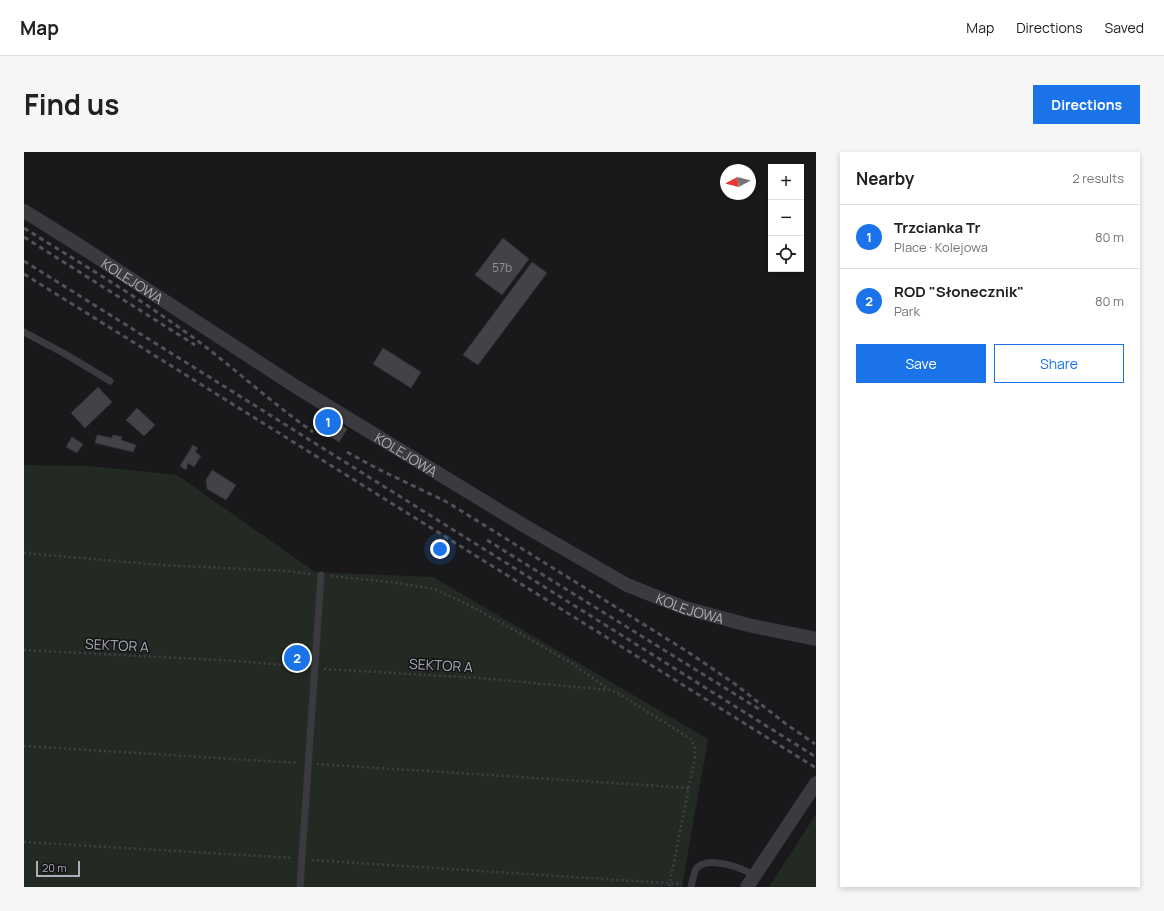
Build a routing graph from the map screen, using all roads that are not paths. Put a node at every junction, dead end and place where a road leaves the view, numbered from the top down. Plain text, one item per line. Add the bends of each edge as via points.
1 (24, 211) edge
2 (24, 332) edge
3 (110, 381) dead end
4 (321, 575) dead end
5 (816, 639) edge
6 (816, 783) edge
7 (751, 882) edge
8 (300, 887) edge
9 (691, 887) edge

1 - 5 street, KOLEJOWA via 298,388 523,525 628,585 685,608 748,625
2 - 3 lane via 67,354
4 - 8 lane
6 - 7 street
7 - 9 lane via 749,872 735,866 710,863 700,865 695,870

